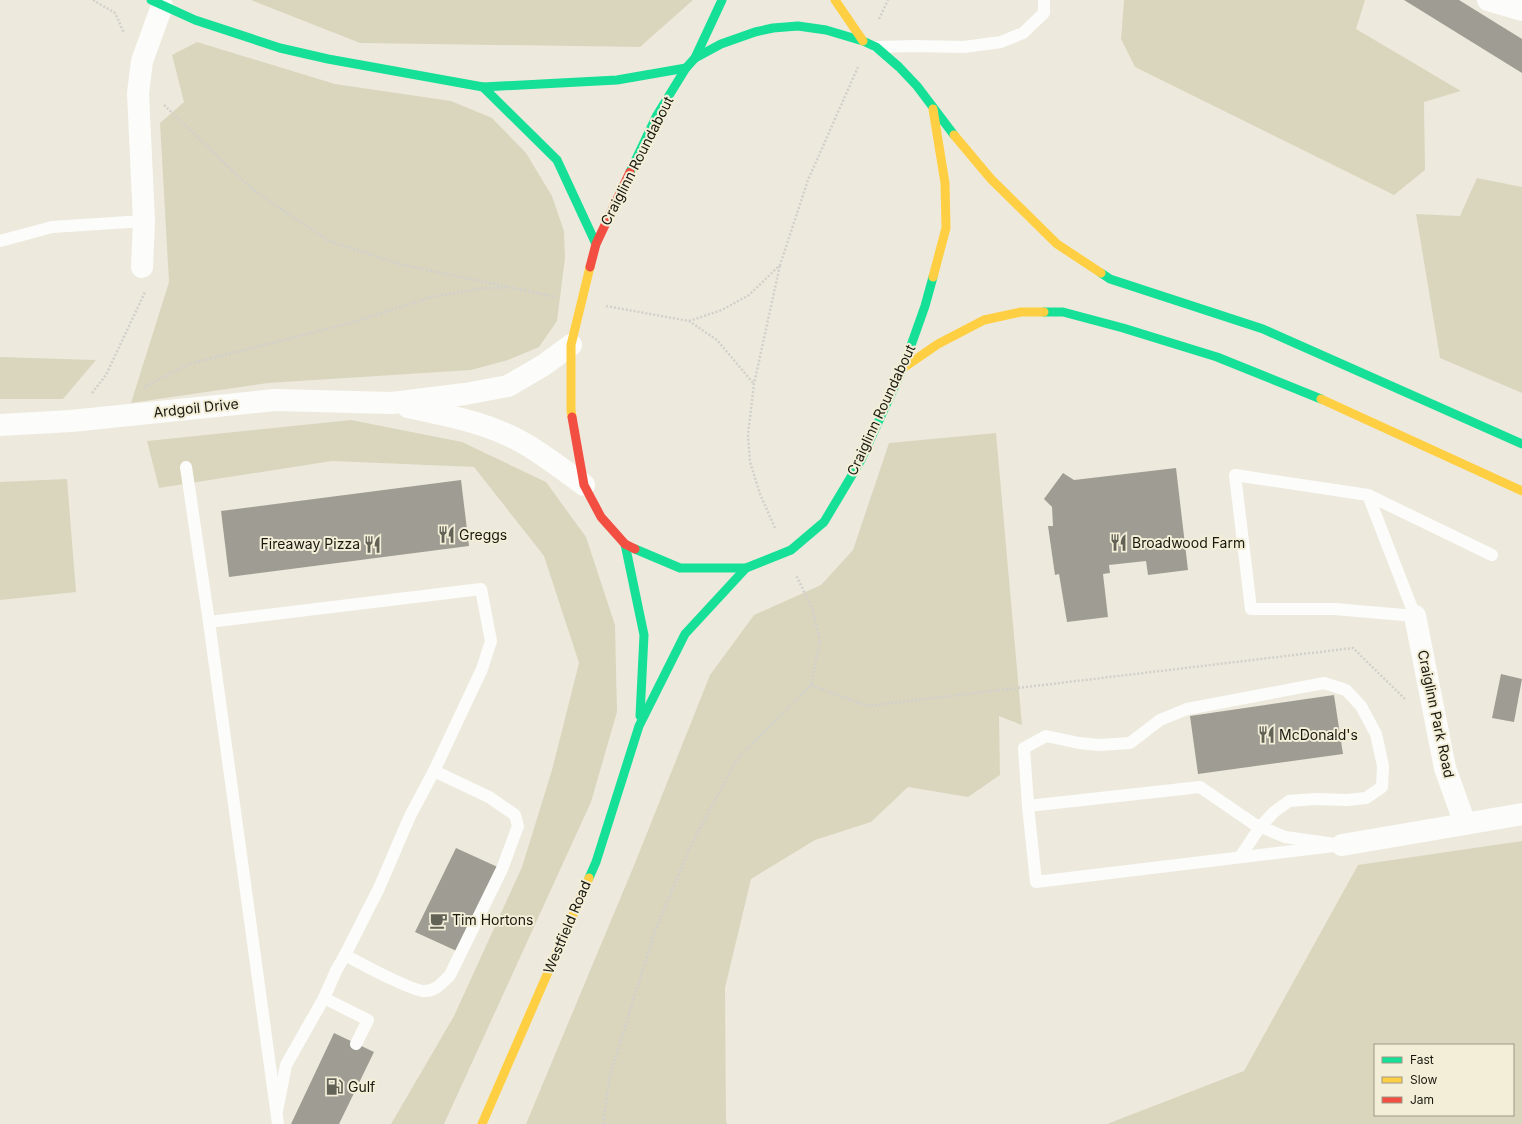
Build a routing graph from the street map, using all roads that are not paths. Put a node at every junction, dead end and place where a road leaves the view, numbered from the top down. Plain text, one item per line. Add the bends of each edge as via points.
1 (722, 0) edge
2 (835, 0) edge
3 (1044, 0) edge
4 (1488, 0) edge
5 (156, 3) edge
6 (1522, 10) edge
7 (863, 41) junction
8 (876, 47) junction
9 (695, 58) junction
10 (686, 68) junction
11 (483, 87) junction
12 (933, 109) junction
13 (144, 221) junction
14 (0, 241) edge
15 (596, 244) junction
16 (142, 267) road end
17 (571, 345) junction
18 (903, 368) junction
19 (392, 403) junction
20 (0, 425) edge
21 (1522, 444) edge
22 (186, 467) dead end
23 (584, 485) junction
24 (1522, 491) edge
25 (1368, 495) junction
26 (625, 544) junction
27 (1492, 555) dead end
28 (746, 568) junction
29 (1415, 616) junction
30 (209, 622) junction
31 (640, 726) junction
32 (434, 771) junction
33 (1028, 806) junction
34 (1522, 814) edge
35 (1465, 824) junction
36 (1260, 827) junction
37 (1342, 845) junction
38 (1240, 857) junction
39 (345, 955) junction
40 (324, 998) junction
41 (356, 1044) dead end
42 (277, 1111) junction
43 (278, 1124) edge
44 (482, 1124) edge

1 - 9 main road
2 - 7 main road
3 - 8 lane via 1044,13 1023,33 1001,42 964,48
4 - 6 street
5 - 11 main road via 195,20 280,48 342,62
5 - 13 street via 142,61 138,93
7 - 8 main road, Craiglinn Roundabout
7 - 9 main road, Craiglinn Roundabout via 826,30 798,26 774,28 721,44
8 - 12 main road, Craiglinn Roundabout via 917,86
9 - 10 main road, Craiglinn Roundabout
10 - 11 main road via 617,80
10 - 15 main road, Craiglinn Roundabout via 657,115
11 - 15 main road via 557,160
12 - 18 main road, Craiglinn Roundabout via 945,183 946,228 925,306
12 - 21 main road via 991,179 1057,244 1110,279 1263,329
13 - 14 lane via 52,227
13 - 16 street
15 - 17 main road, Craiglinn Roundabout
17 - 19 street, Ardgoil Drive via 544,365 508,386
17 - 23 main road, Craiglinn Roundabout via 571,410
18 - 24 main road via 938,344 984,320 1021,312 1063,312 1217,357 1305,392
18 - 28 main road, Craiglinn Roundabout via 861,460 824,522 791,550
19 - 20 street, Ardgoil Drive via 275,400 71,421
19 - 23 street, Ardgoil Drive via 464,419 517,439
22 - 30 lane
23 - 26 main road, Craiglinn Roundabout via 601,517
25 - 27 lane
25 - 29 lane
25 - 29 lane via 1235,475 1251,609 1335,609
26 - 28 main road, Craiglinn Roundabout via 680,568
26 - 31 main road, Westfield Road via 644,635
28 - 31 main road, Westfield Road via 685,634
29 - 35 street, Craiglinn Park Road via 1445,768
30 - 32 lane via 481,589 491,641 482,669
30 - 42 lane
31 - 44 main road, Westfield Road via 596,862
32 - 39 lane via 410,816 379,888
32 - 39 lane via 489,797 515,815 518,826 502,869 450,975 438,987 425,991 412,988
33 - 36 lane via 1200,787
33 - 36 lane via 1024,748 1046,736 1099,745 1130,743 1160,720 1187,709 1324,683 1346,690 1361,706 1376,734 1383,766 1382,787 1366,798 1289,801
33 - 38 lane via 1036,882
34 - 35 street
35 - 37 street
36 - 37 lane via 1285,837
36 - 38 lane
37 - 38 lane
39 - 40 lane
40 - 41 lane via 368,1020
40 - 42 lane via 286,1065
42 - 43 lane

